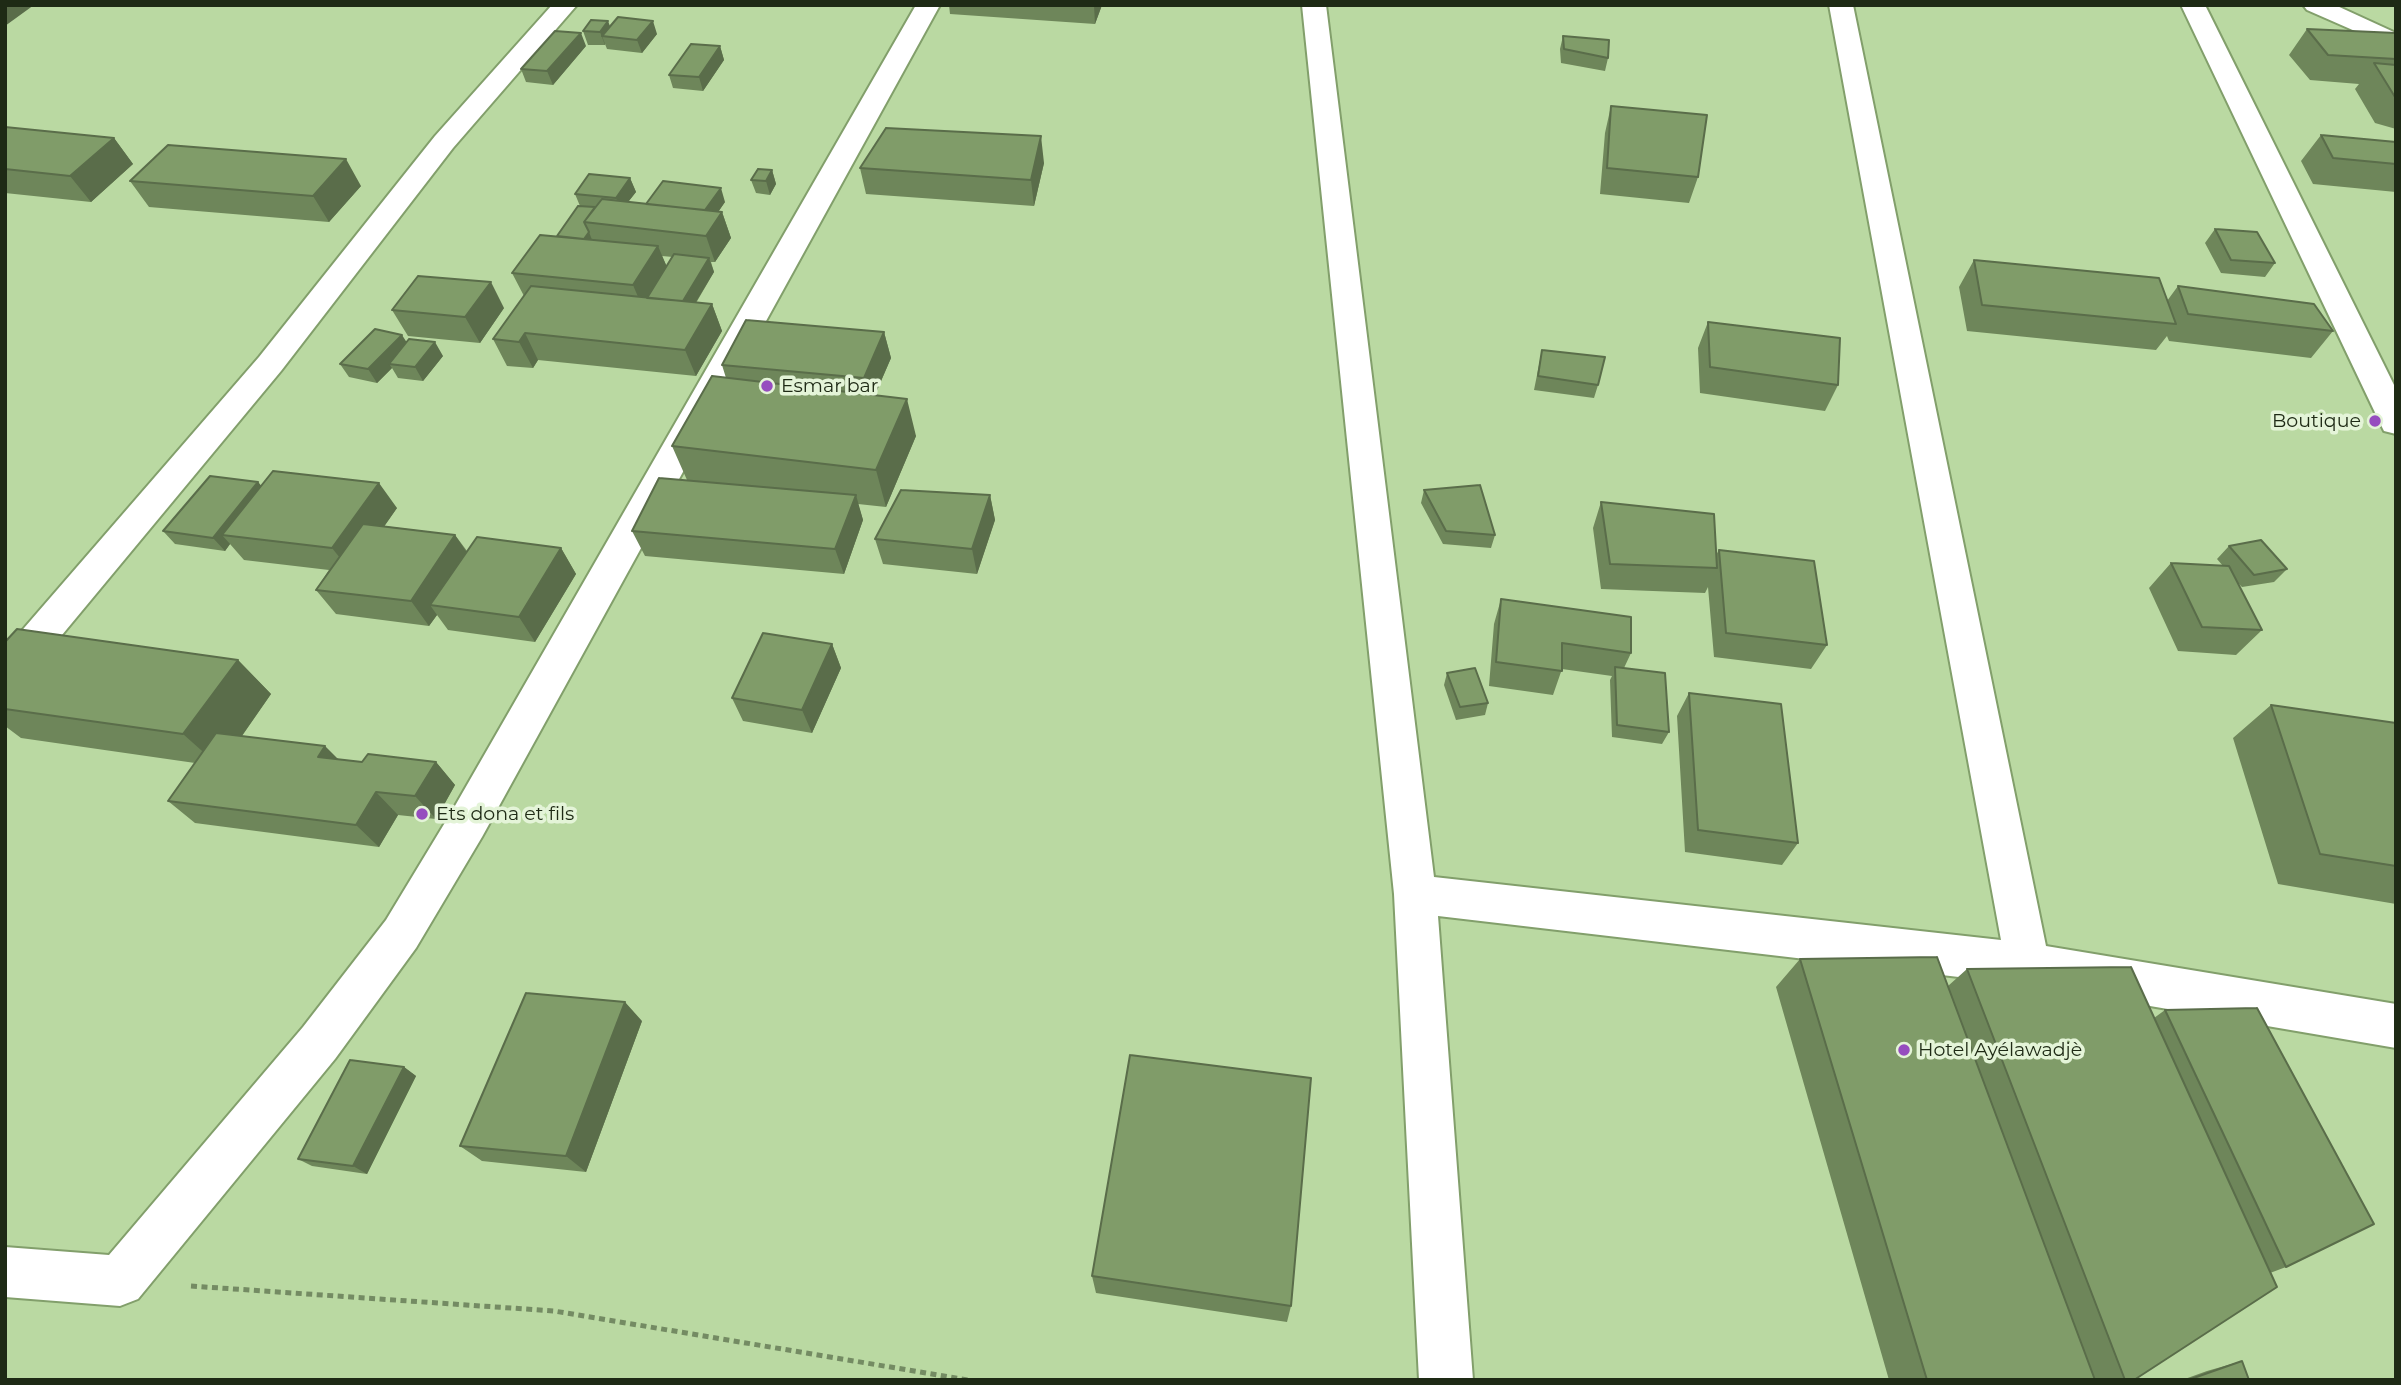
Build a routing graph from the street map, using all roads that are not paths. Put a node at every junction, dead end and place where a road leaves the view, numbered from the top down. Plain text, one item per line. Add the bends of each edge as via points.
1 (565, 5) edge
2 (928, 5) edge
3 (1314, 5) edge
4 (1841, 5) edge
5 (2193, 5) edge
6 (2315, 5) edge
7 (2396, 42) edge
8 (2396, 423) edge
9 (5, 677) edge
10 (1415, 894) junction
11 (2027, 964) junction
12 (2396, 1026) edge
13 (5, 1272) edge
14 (1446, 1380) edge

1 - 9 street via 444,142 270,364
2 - 13 street via 401,934 319,1042 120,1281
3 - 10 street
4 - 11 street
5 - 8 street
6 - 7 street
10 - 11 street
10 - 14 street
11 - 12 street

